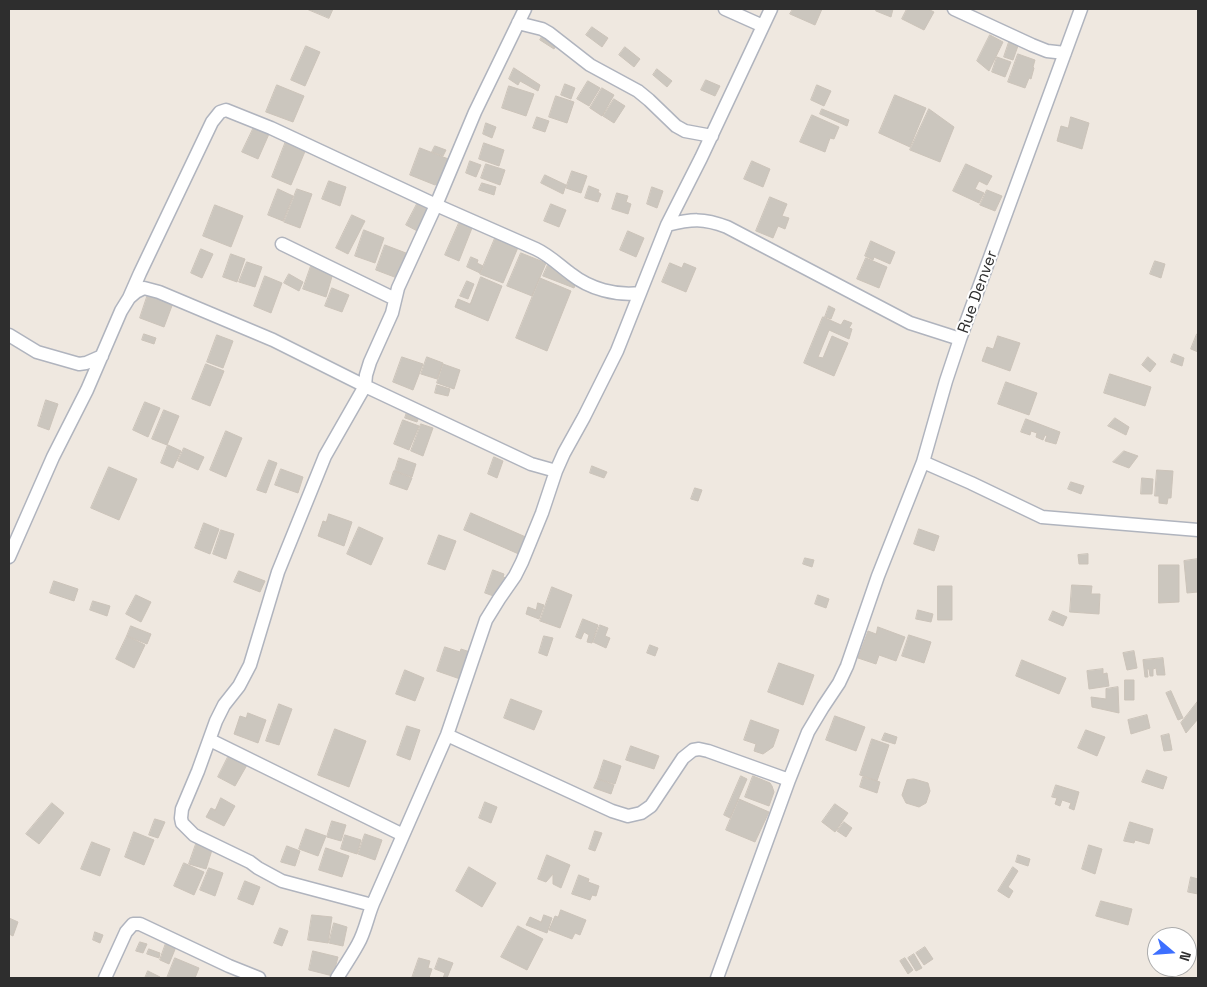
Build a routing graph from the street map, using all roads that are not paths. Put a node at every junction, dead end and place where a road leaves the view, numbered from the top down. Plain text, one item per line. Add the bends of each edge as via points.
1 (525, 9) edge
2 (725, 9) edge
3 (772, 9) edge
4 (954, 9) edge
5 (1081, 9) edge
6 (518, 23) junction
7 (763, 26) junction
8 (1065, 53) junction
9 (712, 136) junction
10 (436, 205) junction
11 (667, 225) junction
12 (282, 244) dead end
13 (640, 293) junction
14 (129, 298) junction
15 (395, 299) junction
16 (9, 335) edge
17 (960, 339) junction
18 (102, 356) junction
19 (366, 386) junction
20 (923, 462) junction
21 (556, 471) junction
22 (1198, 530) edge
23 (9, 557) edge
24 (447, 735) junction
25 (210, 740) junction
26 (789, 780) junction
27 (403, 835) junction
28 (372, 905) junction
29 (105, 978) edge
30 (259, 978) edge
31 (338, 978) edge
32 (717, 978) edge

1 - 6 street
2 - 7 street
3 - 7 street
4 - 8 street via 1047,51
5 - 8 street, Rue Denver
6 - 9 street via 542,29 590,65 638,91 676,126
6 - 10 street via 475,112
7 - 9 street
8 - 17 street, Rue Denver
9 - 11 street
10 - 13 street via 544,253 582,282 613,293
10 - 14 street via 226,110 212,122
10 - 15 street
11 - 13 street
11 - 17 street via 697,220 728,227 910,323
12 - 15 street
13 - 21 street via 616,351
14 - 18 street
14 - 19 street via 144,288 159,292 273,340
15 - 19 street via 370,362
16 - 18 street via 37,352 79,364
17 - 20 street, Rue Denver
18 - 23 street
19 - 21 street via 531,464
19 - 25 street via 325,456 278,572 250,665 224,705
20 - 22 street via 1042,517
20 - 26 street, Rue Denver via 847,666 808,732
21 - 24 street via 522,562 486,620
24 - 26 street via 612,812 628,816 651,806 693,750 708,750
24 - 27 street
25 - 27 street
25 - 28 street via 182,809 182,823 186,828 282,881
26 - 32 street, Rue Denver
27 - 28 street
28 - 31 street via 358,944
29 - 30 street via 126,932 136,923

